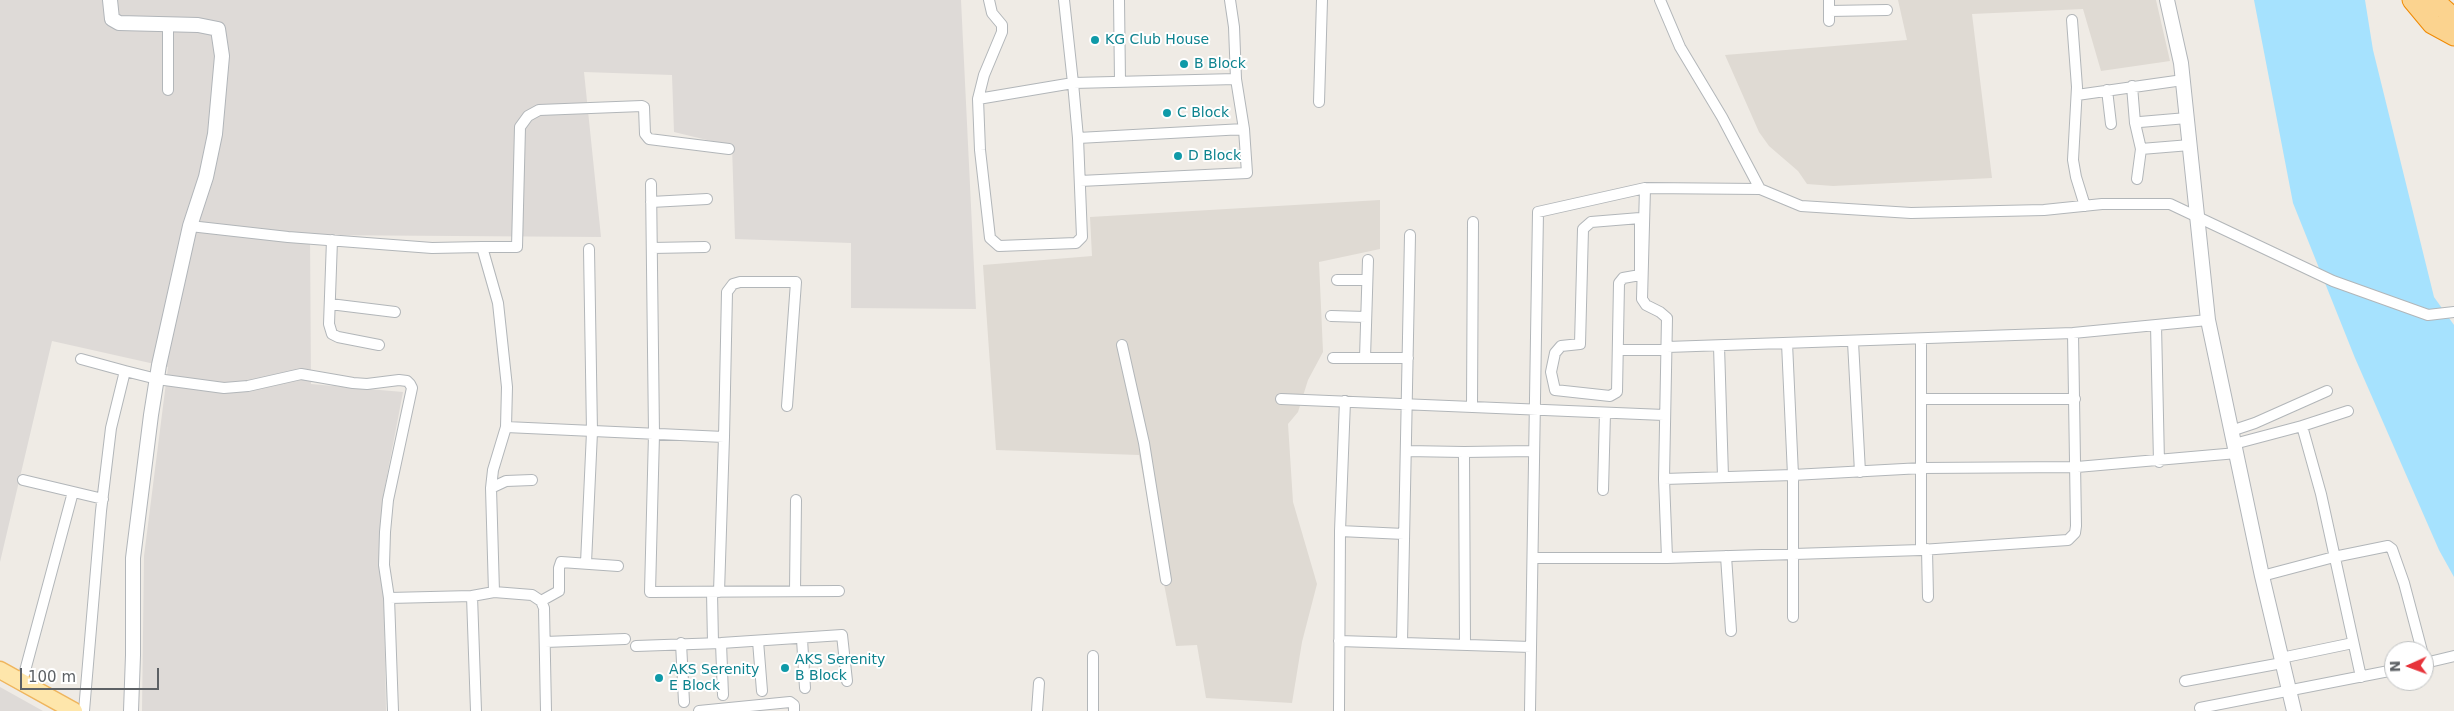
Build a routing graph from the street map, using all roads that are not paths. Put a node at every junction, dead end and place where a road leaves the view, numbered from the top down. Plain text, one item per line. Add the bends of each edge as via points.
1 (110, 0) edge
2 (989, 0) edge
3 (1064, 0) edge
4 (1119, 0) edge
5 (1230, 0) edge
6 (1322, 0) edge
7 (1660, 0) edge
8 (1828, 0) edge
9 (2167, 0) edge
10 (2412, 0) edge
11 (2434, 0) edge
12 (1887, 10) dead end
13 (2454, 18) edge
14 (2072, 20) dead end
15 (168, 24) junction
16 (2454, 36) edge
17 (1236, 79) junction
18 (2183, 80) junction
19 (1120, 82) junction
20 (1073, 83) junction
21 (2132, 86) junction
22 (168, 90) dead end
23 (2107, 90) junction
24 (2077, 95) junction
25 (978, 99) junction
26 (1320, 102) dead end
27 (2187, 118) junction
28 (2140, 122) dead end
29 (2111, 124) dead end
30 (1244, 129) junction
31 (1078, 138) junction
32 (2190, 145) junction
33 (729, 149) dead end
34 (2141, 149) junction
35 (2137, 179) dead end
36 (1080, 181) junction
37 (651, 184) dead end
38 (1645, 188) junction
39 (1760, 189) junction
40 (707, 199) dead end
41 (651, 202) junction
42 (2085, 206) junction
43 (2196, 215) junction
44 (1473, 222) dead end
45 (190, 226) junction
46 (1410, 235) dead end
47 (332, 240) junction
48 (482, 247) junction
49 (705, 247) dead end
50 (652, 248) junction
51 (589, 249) dead end
52 (1368, 260) dead end
53 (1338, 280) dead end
54 (1367, 280) junction
55 (330, 304) junction
56 (395, 312) dead end
57 (2454, 312) edge
58 (1331, 316) dead end
59 (1366, 317) junction
60 (2208, 320) junction
61 (2156, 325) junction
62 (2073, 333) junction
63 (1921, 339) junction
64 (1853, 342) junction
65 (1787, 343) junction
66 (379, 345) dead end
67 (1122, 345) dead end
68 (1718, 346) junction
69 (1667, 349) junction
70 (1618, 350) junction
71 (1334, 358) dead end
72 (1365, 358) junction
73 (1408, 358) junction
74 (81, 359) dead end
75 (126, 371) junction
76 (157, 378) junction
77 (1535, 384) junction
78 (1552, 384) junction
79 (2327, 391) dead end
80 (1281, 399) dead end
81 (1922, 399) junction
82 (2075, 399) junction
83 (1345, 401) junction
84 (1406, 404) junction
85 (787, 406) dead end
86 (1472, 406) junction
87 (1535, 410) junction
88 (2348, 411) dead end
89 (1605, 413) junction
90 (1664, 415) junction
91 (2302, 426) junction
92 (506, 427) junction
93 (592, 432) junction
94 (654, 434) junction
95 (724, 437) junction
96 (2234, 442) junction
97 (1406, 451) junction
98 (1534, 451) junction
99 (1464, 452) junction
100 (2159, 462) junction
101 (2077, 467) junction
102 (1922, 468) junction
103 (1860, 472) junction
104 (1793, 475) junction
105 (1723, 477) junction
106 (1664, 479) junction
107 (23, 480) dead end
108 (532, 480) dead end
109 (491, 488) junction
110 (1603, 490) dead end
111 (73, 492) junction
112 (103, 499) junction
113 (796, 500) dead end
114 (1340, 531) junction
115 (1404, 534) junction
116 (1924, 550) junction
117 (1794, 554) junction
118 (1726, 556) junction
119 (2334, 557) junction
120 (1532, 558) junction
121 (1667, 558) junction
122 (586, 563) junction
123 (618, 566) dead end
124 (2262, 576) junction
125 (1166, 580) dead end
126 (795, 591) junction
127 (839, 591) dead end
128 (494, 592) junction
129 (715, 592) junction
130 (472, 596) junction
131 (1928, 597) dead end
132 (389, 598) junction
133 (541, 601) junction
134 (1793, 617) dead end
135 (1731, 631) dead end
136 (625, 639) dead end
137 (802, 639) junction
138 (758, 641) junction
139 (1339, 641) junction
140 (2419, 641) edge
141 (545, 642) junction
142 (717, 643) junction
143 (1402, 643) junction
144 (2353, 643) junction
145 (681, 644) junction
146 (1465, 645) junction
147 (636, 646) dead end
148 (1531, 647) junction
149 (1093, 656) dead end
150 (2454, 656) edge
151 (2434, 660) edge
152 (2282, 661) junction
153 (0, 670) edge
154 (2384, 672) edge
155 (2361, 678) junction
156 (847, 681) dead end
157 (2185, 681) dead end
158 (22, 682) junction
159 (1039, 683) dead end
160 (805, 688) dead end
161 (762, 690) dead end
162 (2290, 692) junction
163 (723, 695) dead end
164 (684, 702) dead end
165 (2200, 708) dead end
166 (74, 711) edge
167 (84, 711) edge
168 (131, 711) edge
169 (394, 711) edge
170 (476, 711) edge
171 (546, 711) edge
172 (699, 711) edge
173 (794, 711) edge
174 (1037, 711) edge
175 (1094, 711) edge
176 (1339, 711) edge
177 (1530, 711) edge
178 (2294, 711) edge

1 - 15 street via 112,19 119,23
2 - 25 street via 992,13 1002,25 1002,32
3 - 20 street
4 - 19 street
5 - 17 street
6 - 26 street
7 - 39 street via 1680,47
8 - 12 street via 1829,16
9 - 18 street
10 - 16 highway via 2432,24
11 - 13 highway
14 - 24 street
15 - 22 street
15 - 45 street via 218,29 222,56 216,134
17 - 19 street
17 - 30 street
18 - 21 street
18 - 27 street
19 - 20 street
20 - 25 street
20 - 31 street
21 - 23 street
21 - 34 street
23 - 24 street
23 - 29 street
24 - 42 street via 2073,160
25 - 36 street via 990,238 997,245 1080,242
27 - 28 street
27 - 32 street
30 - 31 street
30 - 36 street via 1247,173
31 - 36 street
32 - 34 street
32 - 43 street
33 - 48 street via 649,139 645,134 642,106 539,110 528,116 520,127 517,247
34 - 35 street
37 - 41 street
38 - 39 street
38 - 69 street via 1642,299 1667,318
38 - 77 street via 1538,212
39 - 42 street via 1801,206 1911,213
40 - 41 street
41 - 50 street
42 - 43 street via 2170,204
43 - 57 street via 2333,281 2428,315
43 - 60 street
44 - 86 street
45 - 47 street
45 - 76 street
46 - 73 street
47 - 48 street via 432,248
47 - 55 street
48 - 92 street via 498,303 507,387
49 - 50 street
50 - 94 street
51 - 93 street
52 - 54 street
53 - 54 street
54 - 59 street
55 - 56 street
55 - 66 street via 332,334 338,338
58 - 59 street
59 - 72 street
60 - 61 street
60 - 96 street
61 - 62 street
61 - 100 street
62 - 63 street
62 - 82 street
63 - 64 street
63 - 81 street
64 - 65 street
64 - 103 street
65 - 68 street
65 - 104 street
67 - 125 street via 1144,443
68 - 69 street
68 - 105 street
69 - 70 street
69 - 90 street
70 - 78 street via 1617,392 1614,396 1555,390
70 - 78 street via 1619,283 1623,278 1640,275 1640,218 1592,222 1583,229 1580,344 1561,346 1555,353
71 - 72 street
72 - 73 street
73 - 84 street
74 - 75 street
75 - 76 street
75 - 112 street via 111,428
76 - 132 street via 224,388 301,374 367,384 407,381 412,388 388,500 385,532 384,565
76 - 168 street via 133,558
77 - 78 street
77 - 87 street
79 - 96 street via 2255,423
80 - 83 street
81 - 82 street
81 - 102 street
82 - 101 street
83 - 84 street
83 - 114 street
84 - 86 street
84 - 97 street
85 - 95 street via 796,282 733,284 727,292
86 - 87 street
87 - 89 street
87 - 98 street
88 - 91 street
89 - 90 street
89 - 110 street
90 - 106 street
91 - 96 street
91 - 119 street
92 - 93 street
92 - 109 street
93 - 94 street
93 - 122 street
94 - 95 street
94 - 129 street via 650,592
95 - 129 street
96 - 100 street
96 - 124 street
97 - 99 street
97 - 115 street
98 - 99 street
98 - 120 street
99 - 146 street
100 - 101 street
101 - 102 street
101 - 116 street via 2076,526 2075,533 2068,540
102 - 103 street
102 - 116 street
103 - 104 street
104 - 105 street
104 - 117 street
105 - 106 street
106 - 121 street
107 - 111 street
108 - 109 street via 506,481
109 - 128 street
111 - 112 street
111 - 158 street
112 - 167 street
113 - 126 street
114 - 115 street
114 - 139 street
115 - 143 street
116 - 117 street
116 - 131 street
117 - 118 street
117 - 134 street
118 - 121 street
118 - 135 street
119 - 124 street
119 - 140 street via 2383,545 2392,549
119 - 144 street
120 - 121 street
120 - 148 street
122 - 123 street
122 - 133 street via 561,562 559,591
124 - 152 street
126 - 127 street
126 - 129 street
128 - 130 street
128 - 133 street via 532,596
129 - 142 street
130 - 132 street
130 - 170 street
132 - 169 street
133 - 141 street
136 - 141 street
137 - 138 street
137 - 156 street via 842,635
137 - 160 street
138 - 142 street
138 - 161 street
139 - 143 street
139 - 176 street
141 - 171 street
142 - 145 street
142 - 163 street
143 - 146 street
144 - 152 street
144 - 155 street
145 - 147 street
145 - 164 street
146 - 148 street
148 - 177 street
149 - 175 street
150 - 151 street
152 - 157 street
152 - 162 street
153 - 158 main road
154 - 155 street
155 - 162 street
158 - 166 main road
159 - 174 street
162 - 165 street
162 - 178 street
172 - 173 street via 790,702

